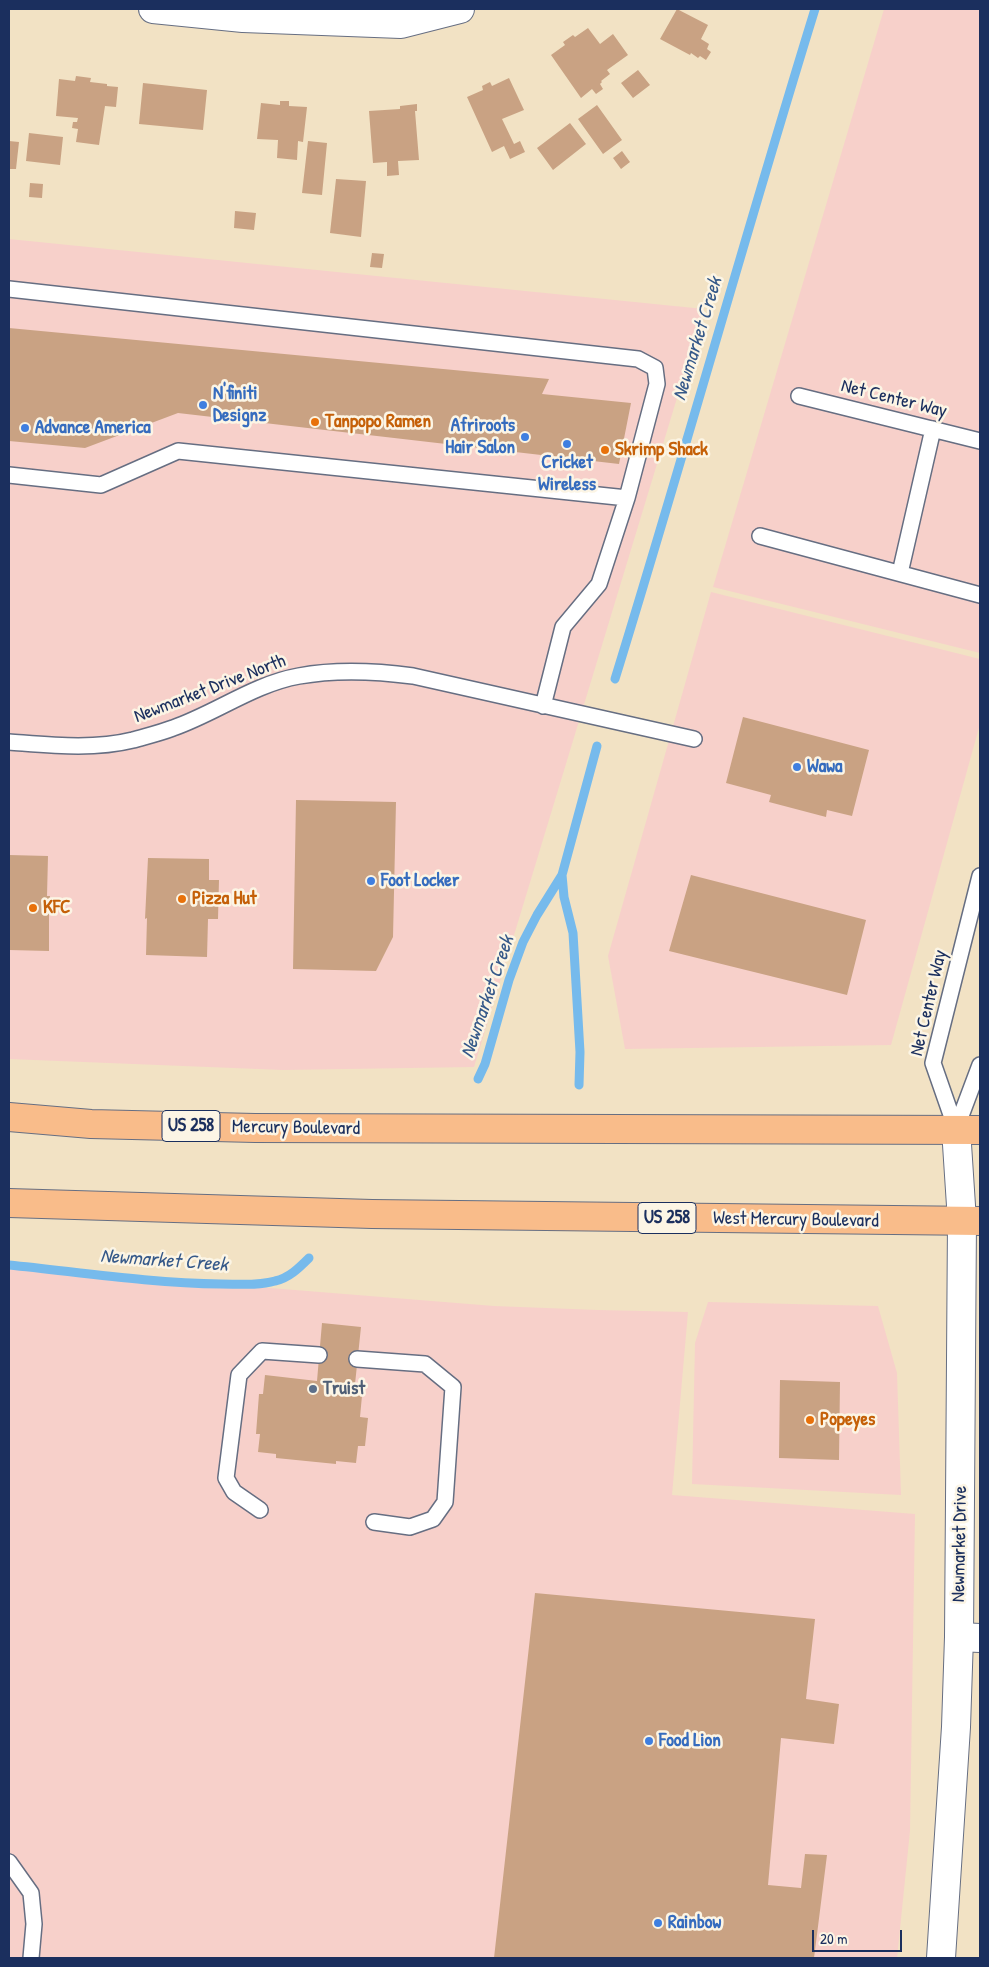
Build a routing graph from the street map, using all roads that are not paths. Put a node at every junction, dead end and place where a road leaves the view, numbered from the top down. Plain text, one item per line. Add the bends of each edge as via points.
1 (153, 9) edge
2 (460, 9) edge
3 (9, 289) edge
4 (799, 396) dead end
5 (933, 429) junction
6 (980, 441) edge
7 (9, 475) edge
8 (627, 498) junction
9 (760, 536) dead end
10 (900, 573) junction
11 (980, 595) edge
12 (543, 706) junction
13 (694, 740) dead end
14 (9, 742) edge
15 (980, 876) edge
16 (980, 1065) edge
17 (9, 1117) edge
18 (968, 1130) edge
19 (9, 1203) edge
20 (971, 1221) edge
21 (319, 1354) dead end
22 (358, 1359) dead end
23 (260, 1510) dead end
24 (374, 1522) dead end
25 (970, 1637) edge
26 (9, 1862) edge
27 (32, 1958) edge
28 (942, 1958) edge

1 - 2 street via 243,18 401,24
3 - 8 lane via 638,360 654,368 657,384
4 - 5 lane, Net Center Way
5 - 6 lane, Net Center Way
5 - 10 lane
7 - 8 lane via 101,485 178,452
8 - 12 lane via 599,584 563,627
9 - 10 lane
10 - 11 lane
12 - 13 lane, Newmarket Drive North
12 - 14 lane, Newmarket Drive North via 413,676 374,671 338,672 298,676 254,691 174,728 131,740 96,746
15 - 18 lane, Net Center Way via 933,1063
16 - 18 lane
17 - 18 highway, Mercury Boulevard / US 258 via 91,1124 374,1129
18 - 20 street, Newmarket Drive
19 - 20 highway, West Mercury Boulevard / US 258 via 372,1214
20 - 25 street, Newmarket Drive
21 - 23 lane via 262,1351 239,1375 226,1478 234,1492
22 - 24 lane via 425,1364 453,1387 445,1502 433,1519 410,1527
25 - 28 street, Newmarket Drive via 956,1728
26 - 27 lane via 31,1893 34,1924

